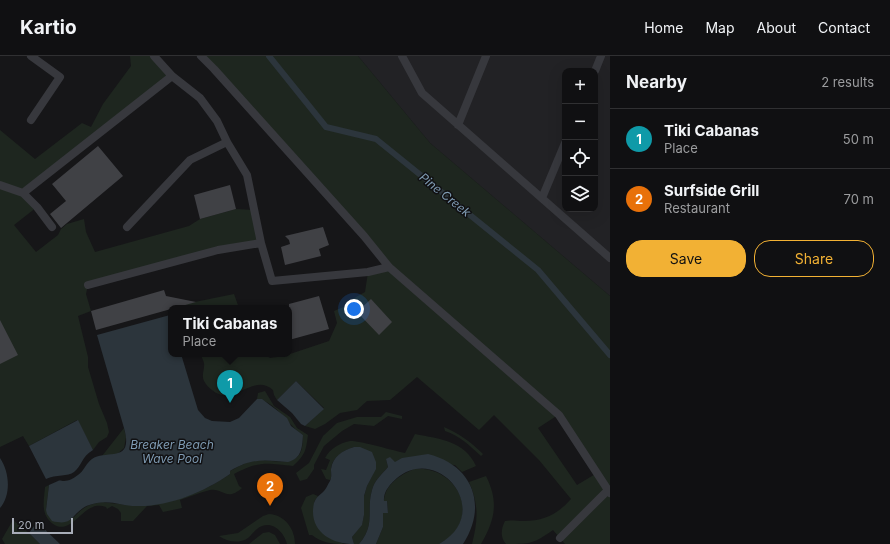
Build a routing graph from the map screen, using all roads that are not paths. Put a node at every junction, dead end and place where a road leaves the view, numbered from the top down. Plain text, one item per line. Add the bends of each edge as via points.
1 (31, 56) edge
2 (154, 56) edge
3 (201, 56) edge
4 (402, 56) edge
5 (486, 56) edge
6 (602, 56) edge
7 (597, 68) edge
8 (172, 76) junction
9 (32, 120) dead end
10 (458, 125) junction
11 (227, 142) junction
12 (562, 150) edge
13 (0, 185) edge
14 (10, 188) junction
15 (0, 191) edge
16 (23, 193) junction
17 (542, 198) junction
18 (52, 227) dead end
19 (127, 227) dead end
20 (261, 243) junction
21 (610, 258) edge
22 (389, 267) junction
23 (88, 285) dead end
24 (609, 491) edge
25 (560, 538) dead end

1 - 9 lane via 60,77
2 - 8 lane
3 - 22 lane
4 - 10 lane via 422,93
5 - 10 lane
6 - 7 lane
8 - 11 lane via 200,98 217,121
8 - 16 lane
10 - 17 lane
11 - 19 lane via 190,160
11 - 20 lane via 247,175
12 - 17 lane
13 - 14 lane
14 - 15 lane
14 - 16 lane
16 - 18 lane
17 - 21 lane
20 - 22 lane via 272,281 368,272
20 - 23 lane via 218,250
22 - 24 lane via 559,415
24 - 25 lane

